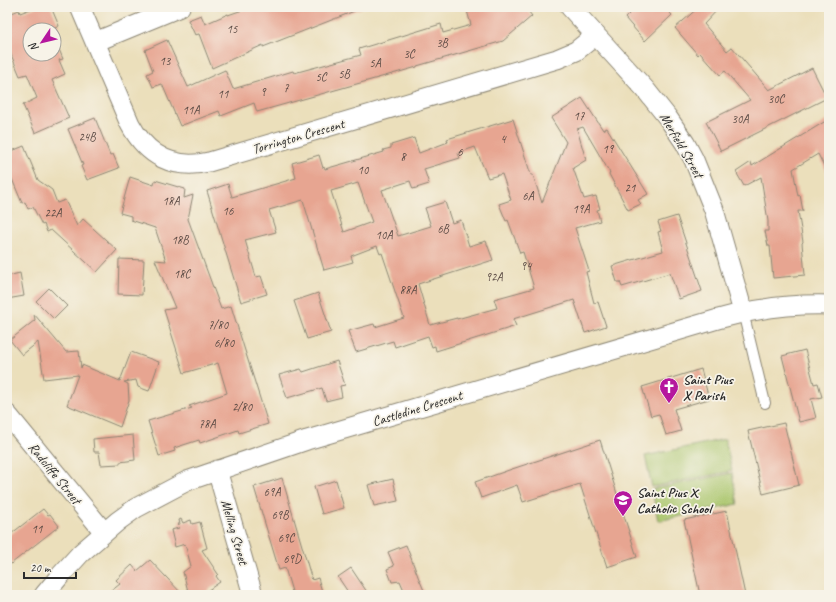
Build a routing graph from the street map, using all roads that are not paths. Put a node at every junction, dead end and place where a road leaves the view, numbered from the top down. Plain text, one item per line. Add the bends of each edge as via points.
1 (80, 7) edge
2 (180, 7) edge
3 (570, 7) edge
4 (596, 35) junction
5 (95, 42) junction
6 (829, 305) edge
7 (743, 312) junction
8 (765, 403) dead end
9 (7, 414) edge
10 (217, 470) junction
11 (104, 532) junction
12 (44, 595) edge
13 (252, 595) edge

1 - 5 street, Torrington Crescent
2 - 5 street
3 - 4 street, Merfield Street
4 - 5 street, Torrington Crescent via 576,51 557,59 198,164 186,165 154,154 136,136
4 - 7 street, Merfield Street via 658,104 676,128 694,160 714,210
6 - 7 street, Castledine Crescent via 804,305
7 - 8 lane
7 - 10 street, Castledine Crescent via 307,440
9 - 11 street, Radcliffe Street
10 - 11 street, Castledine Crescent via 187,480 136,508
10 - 13 street, Melling Street
11 - 12 street, Castledine Crescent via 81,553

